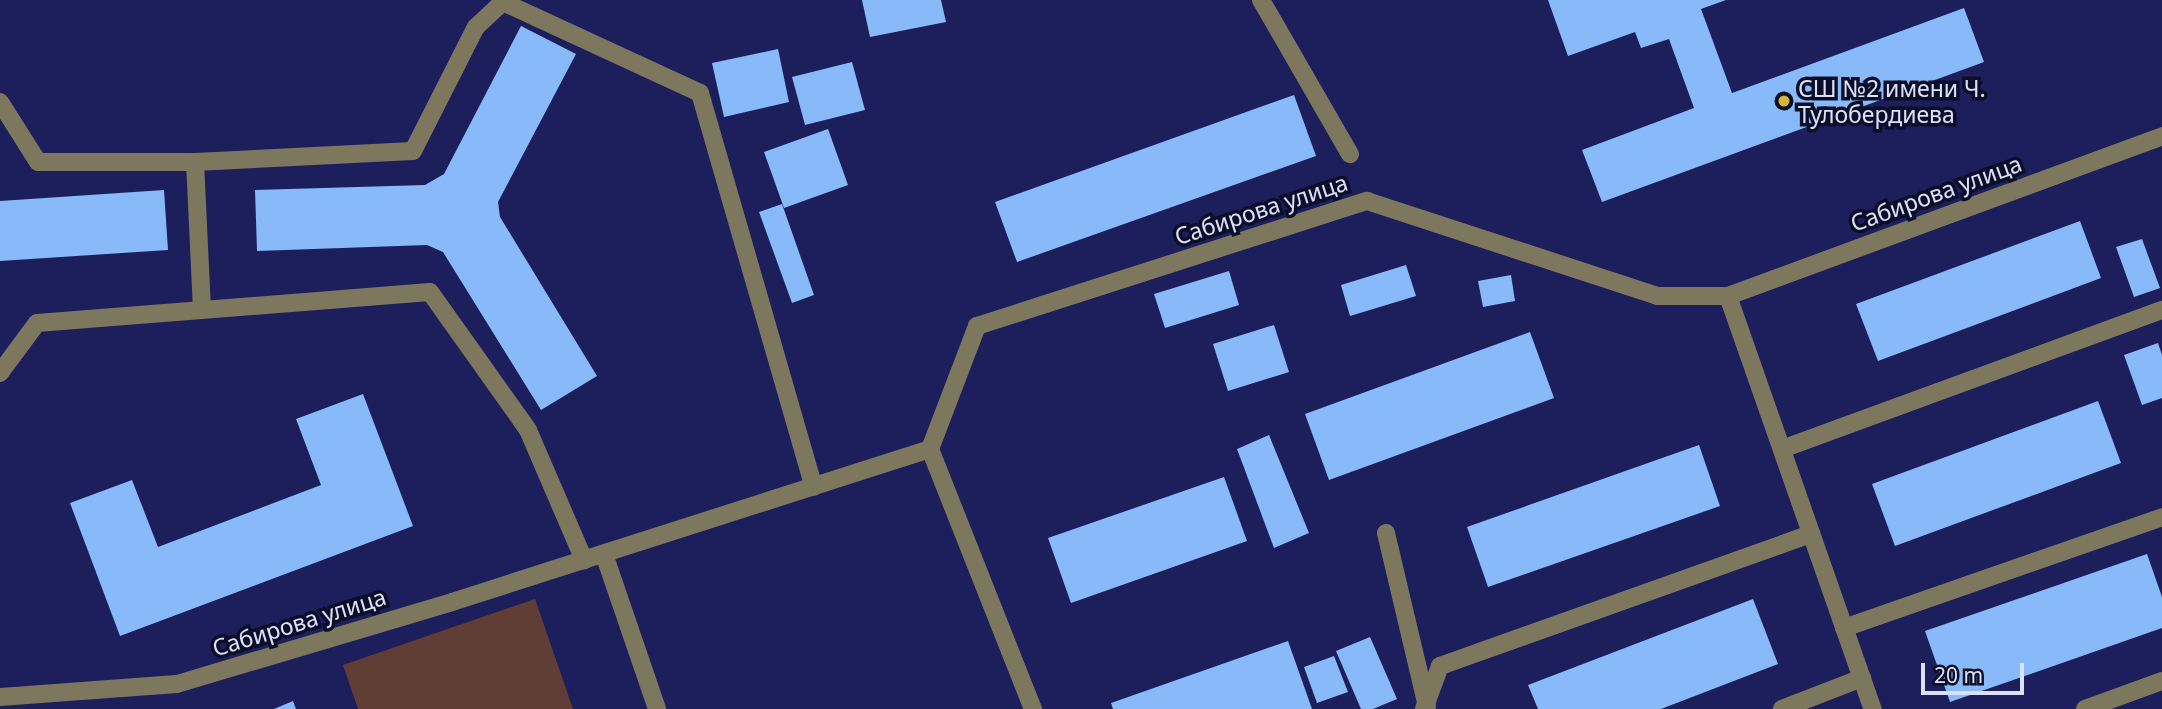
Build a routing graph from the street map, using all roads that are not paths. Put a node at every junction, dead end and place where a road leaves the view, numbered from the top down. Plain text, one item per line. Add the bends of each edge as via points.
1 (1261, 0) edge
2 (0, 102) edge
3 (2162, 136) edge
4 (1350, 154) dead end
5 (195, 162) junction
6 (1728, 296) junction
7 (202, 310) junction
8 (2162, 310) edge
9 (0, 373) edge
10 (930, 449) junction
11 (1782, 449) junction
12 (814, 486) junction
13 (2162, 517) edge
14 (1386, 533) dead end
15 (1811, 534) junction
16 (604, 554) junction
17 (584, 560) junction
18 (1844, 628) junction
19 (1862, 677) junction
20 (2162, 681) edge
21 (0, 697) edge
22 (1426, 707) edge
23 (657, 709) edge
24 (1033, 709) edge
25 (1782, 709) edge
26 (1873, 709) edge
27 (2085, 709) edge

1 - 4 street
2 - 5 street via 38,162
3 - 6 street, Сабирова улица
5 - 7 street
5 - 12 street via 412,151 476,27 503,2 700,93
6 - 10 street, Сабирова улица via 1657,296 1367,201 977,326
6 - 11 street
7 - 9 street via 37,323
7 - 17 street via 430,292 528,430
8 - 11 street
10 - 12 street, Сабирова улица
10 - 24 street
11 - 15 street
12 - 16 street, Сабирова улица
13 - 18 street
14 - 22 street
15 - 18 street
15 - 22 street via 1440,666
16 - 17 street, Сабирова улица
16 - 23 street
17 - 21 street, Сабирова улица via 177,684
18 - 19 street
19 - 25 street
19 - 26 street
20 - 27 street

